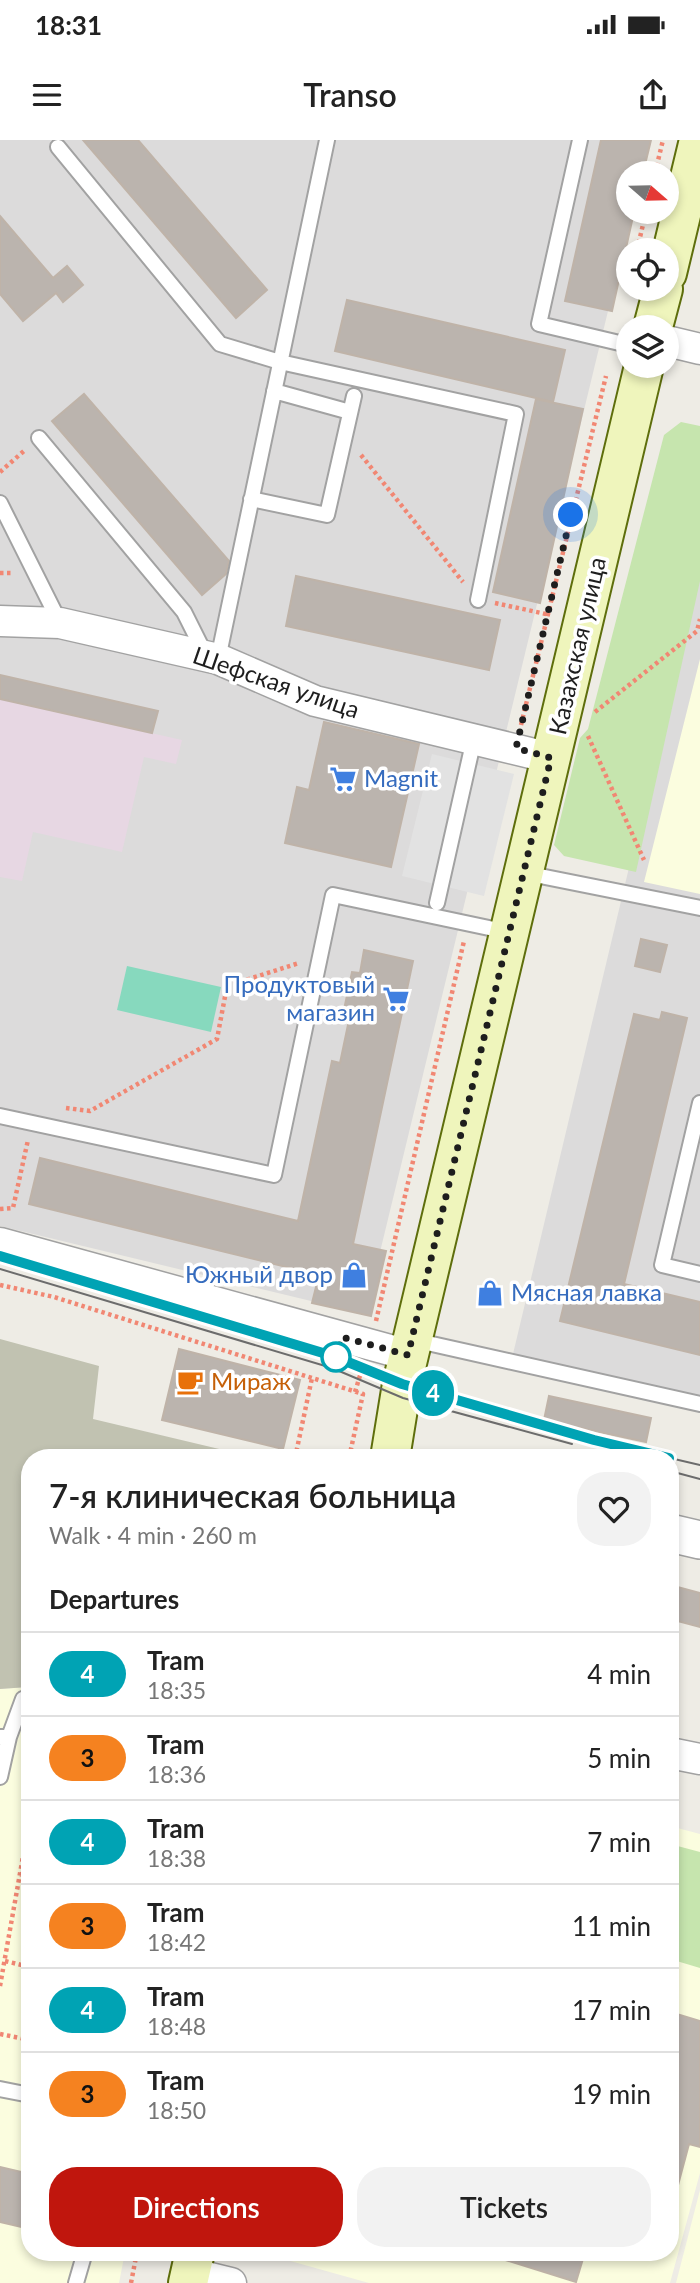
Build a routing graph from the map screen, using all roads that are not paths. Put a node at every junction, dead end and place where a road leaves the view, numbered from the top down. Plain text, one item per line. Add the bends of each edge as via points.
1 (327, 140) edge
2 (580, 140) edge
3 (699, 140) edge
4 (58, 148) dead end
5 (675, 238) edge
6 (616, 343) edge
7 (679, 344) edge
8 (700, 349) edge
9 (280, 362) junction
10 (641, 378) edge
11 (274, 391) junction
12 (354, 396) dead end
13 (350, 412) junction
14 (39, 438) road end
15 (251, 499) junction
16 (0, 503) edge
17 (478, 600) road end
18 (0, 621) edge
19 (60, 623) junction
20 (213, 658) junction
21 (474, 739) junction
22 (533, 753) junction
23 (523, 873) junction
24 (437, 903) dead end
25 (700, 908) edge
26 (509, 932) junction
27 (700, 1103) edge
28 (0, 1116) edge
29 (0, 1243) edge
30 (700, 1273) edge
31 (410, 1348) junction
32 (700, 1404) edge
33 (392, 1449) edge
34 (679, 1535) edge
35 (700, 1540) edge
36 (21, 1703) edge
37 (4, 1737) edge
38 (679, 1755) edge
39 (700, 1759) edge
40 (0, 1777) edge
41 (0, 2089) edge
42 (21, 2093) edge
43 (82, 2261) edge
44 (191, 2270) edge
45 (76, 2283) edge
46 (230, 2283) edge

1 - 9 lane
2 - 6 lane via 539,324
3 - 5 main road
4 - 9 lane via 220,344
7 - 8 street
9 - 11 lane
9 - 17 lane via 516,414
10 - 22 main road, Казахская улица
11 - 13 lane
11 - 15 lane
12 - 13 lane
13 - 15 lane via 327,516
14 - 20 lane via 184,612
15 - 20 lane
16 - 19 lane
18 - 19 street, Шефская улица
19 - 20 street, Шефская улица
20 - 21 street, Шефская улица via 315,701
21 - 22 street, Шефская улица
21 - 24 lane
22 - 23 main road, Казахская улица
23 - 25 lane
23 - 26 main road, Казахская улица
26 - 28 lane via 333,895 274,1175
26 - 31 main road, Казахская улица
27 - 30 lane via 662,1265
29 - 31 street
31 - 32 lane
31 - 33 main road, Казахская улица
34 - 35 street
36 - 37 lane
37 - 40 lane
38 - 39 street
41 - 42 lane
43 - 45 lane
44 - 46 street

